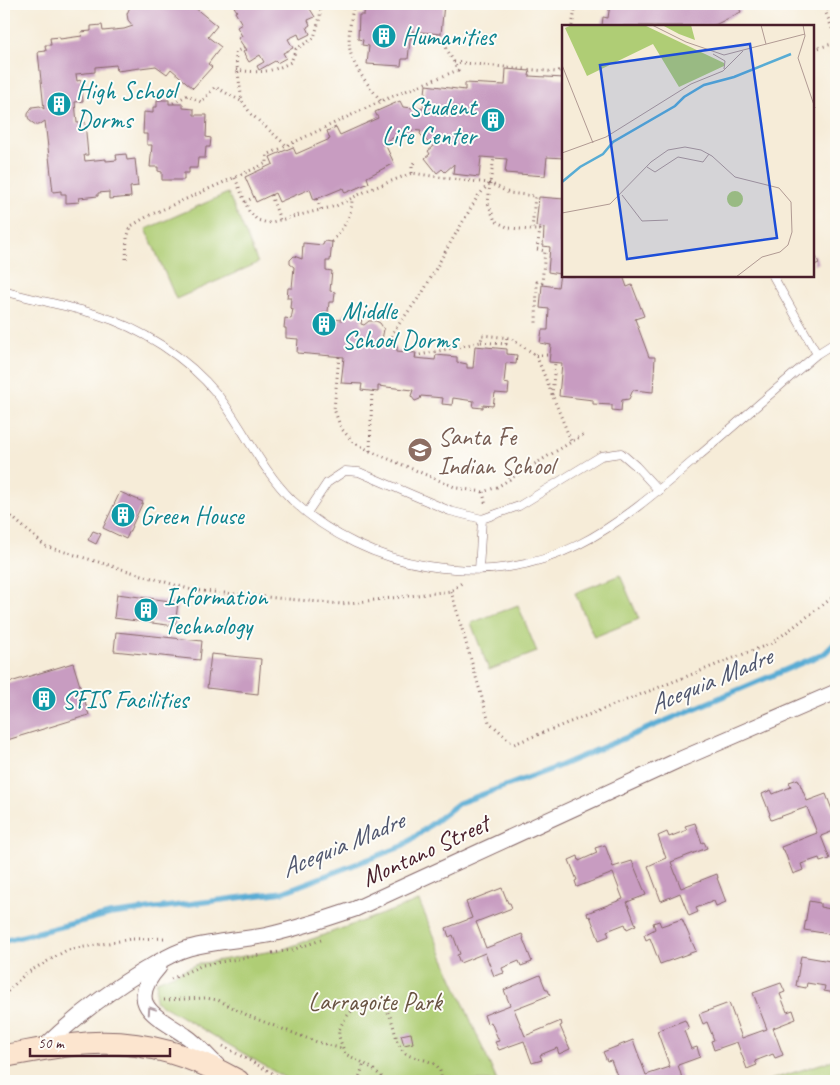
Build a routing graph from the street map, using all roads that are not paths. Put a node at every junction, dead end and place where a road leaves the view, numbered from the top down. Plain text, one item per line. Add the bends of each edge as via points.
1 (774, 278) edge
2 (4, 292) edge
3 (836, 342) edge
4 (817, 354) junction
5 (659, 490) junction
6 (307, 513) junction
7 (482, 519) junction
8 (479, 570) junction
9 (836, 692) edge
10 (167, 957) junction
11 (40, 1050) junction
12 (4, 1056) edge
13 (232, 1078) edge

1 - 4 lane
2 - 6 lane via 94,314 138,331 163,346 217,395 263,465
3 - 4 lane
4 - 5 lane
5 - 7 lane via 621,453 601,456 519,506
5 - 8 lane via 609,528 558,555 513,567
6 - 7 lane via 327,483 345,471 359,472 450,511
6 - 8 lane via 351,541 392,558 436,568
7 - 8 lane
9 - 10 street, Montano Street via 663,767 355,909 315,923 266,935 210,943
10 - 11 street, Montano Street via 117,987
13 -> 10 street via 187,1037 148,1009 144,989 148,979
11 - 12 street
11 - 13 street via 94,1043 148,1046 196,1060

